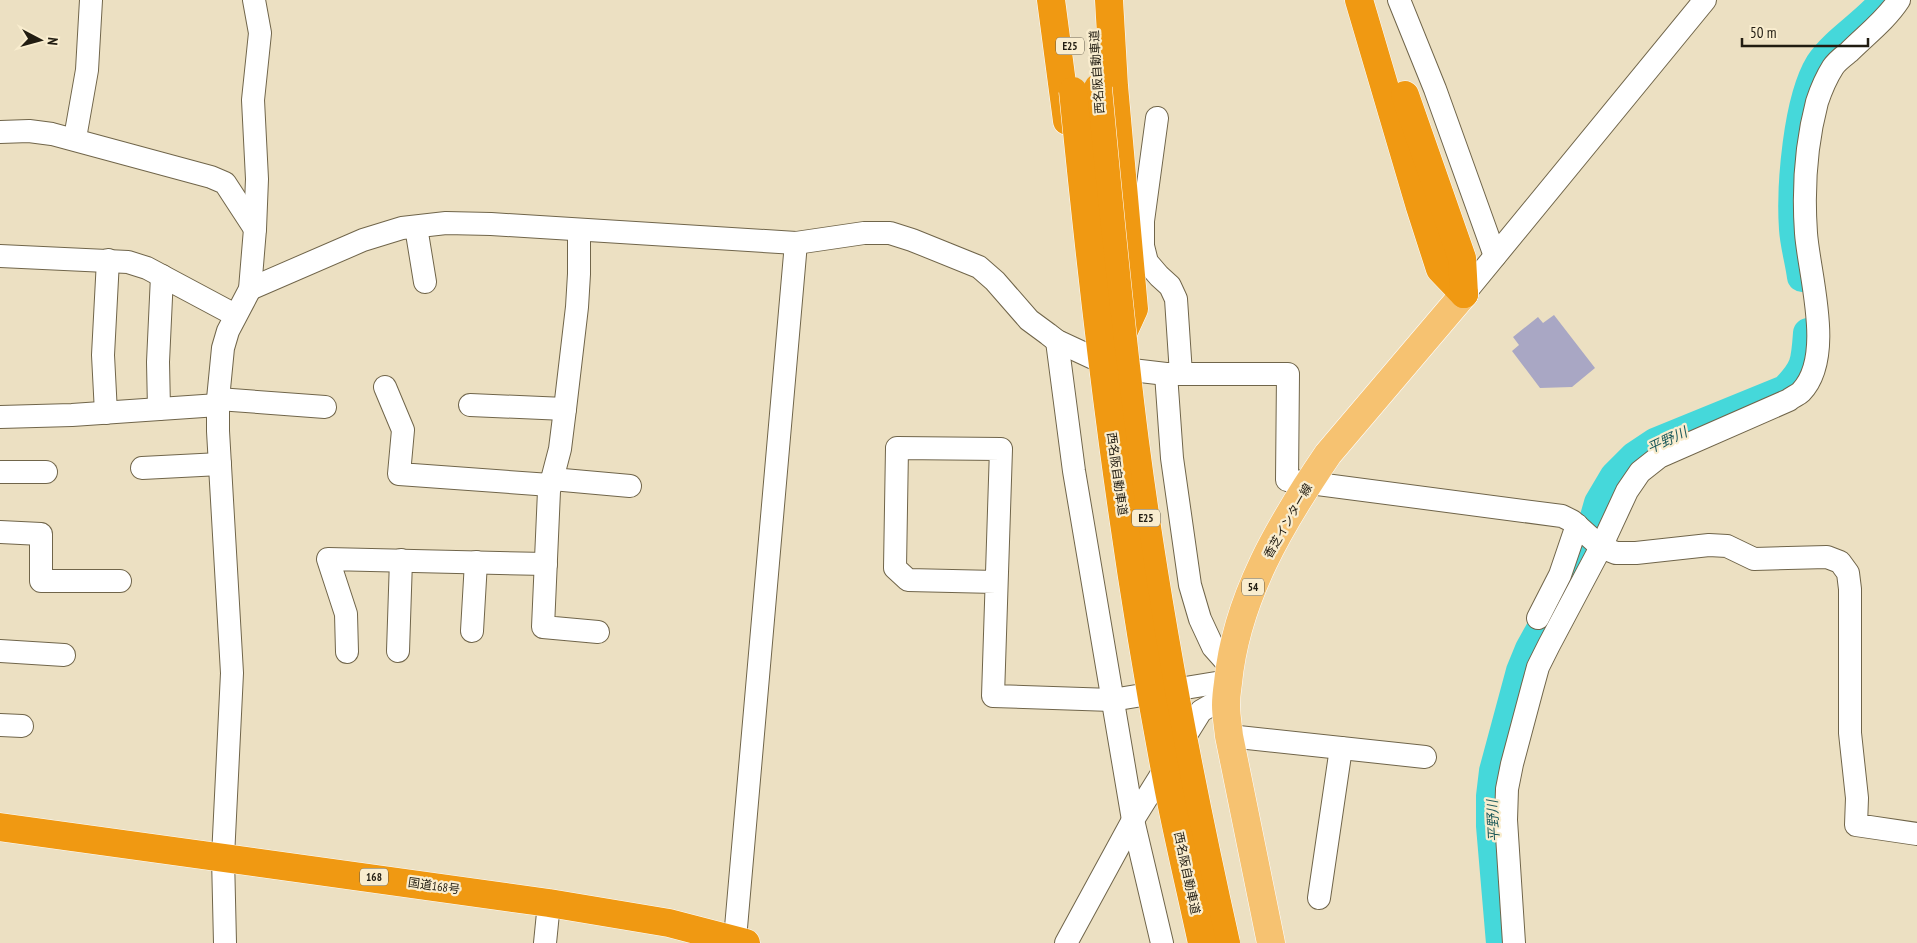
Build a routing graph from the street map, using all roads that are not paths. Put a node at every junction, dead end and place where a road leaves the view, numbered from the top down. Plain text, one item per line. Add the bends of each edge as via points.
1 (91, 0) edge
2 (254, 0) edge
3 (1051, 0) edge
4 (1067, 0) edge
5 (1092, 0) edge
6 (1110, 0) edge
7 (1359, 0) edge
8 (1372, 0) edge
9 (1399, 0) edge
10 (1705, 0) edge
11 (1898, 0) edge
12 (1087, 89) junction
13 (1157, 118) dead end
14 (0, 132) edge
15 (75, 138) junction
16 (416, 227) junction
17 (255, 228) junction
18 (579, 230) junction
19 (796, 243) junction
20 (0, 256) edge
21 (1495, 256) junction
22 (108, 260) junction
23 (162, 276) junction
24 (425, 282) dead end
25 (250, 289) junction
26 (1464, 294) junction
27 (235, 315) junction
28 (1057, 341) junction
29 (1173, 374) junction
30 (384, 387) dead end
31 (218, 402) junction
32 (470, 405) dead end
33 (325, 407) dead end
34 (159, 409) junction
35 (565, 409) junction
36 (106, 413) junction
37 (0, 417) edge
38 (220, 464) junction
39 (142, 468) dead end
40 (0, 472) edge
41 (46, 472) dead end
42 (551, 482) junction
43 (1309, 483) junction
44 (630, 486) dead end
45 (0, 532) edge
46 (1589, 536) junction
47 (401, 560) junction
48 (476, 562) junction
49 (546, 564) junction
50 (120, 581) dead end
51 (996, 582) junction
52 (1538, 618) dead end
53 (472, 631) dead end
54 (598, 632) dead end
55 (0, 651) edge
56 (398, 651) dead end
57 (348, 652) dead end
58 (64, 655) dead end
59 (1228, 684) junction
60 (1112, 700) junction
61 (0, 725) edge
62 (22, 726) dead end
63 (1229, 736) junction
64 (1341, 748) junction
65 (1425, 757) dead end
66 (1133, 820) junction
67 (0, 826) edge
68 (1917, 834) edge
69 (223, 857) junction
70 (1319, 898) dead end
71 (549, 903) junction
72 (741, 941) edge
73 (225, 943) edge
74 (545, 943) edge
75 (1066, 943) edge
76 (1162, 943) edge
77 (1202, 943) edge
78 (1226, 943) edge
79 (1271, 943) edge
80 (1514, 943) edge

1 - 15 street via 87,70
2 - 17 street via 260,33 253,100 257,179
3 - 12 highway
4 - 12 highway, 西名阪自動車道 / E25
5 - 12 highway, 西名阪自動車道 / E25
6 - 12 highway
7 - 26 highway via 1440,269
8 - 26 highway via 1462,258
9 - 21 street
10 - 21 street
11 - 46 street via 1891,12 1833,66 1817,102 1809,144 1805,200 1817,321 1817,355 1809,380 1801,392 1789,400 1659,457 1640,472
12 - 77 highway, 西名阪自動車道 / E25, bridge via 1078,142 1099,344 1130,568 1169,791
12 - 78 highway, 西名阪自動車道 / E25, bridge via 1153,564 1206,853
13 - 29 street via 1142,246 1147,262 1170,286 1176,299
14 - 15 street via 28,131
15 - 17 street via 211,176 225,183
16 - 18 street via 446,223
16 - 24 street
16 - 25 street via 363,240
17 - 25 street
18 - 19 street
18 - 35 street via 577,307
19 - 28 street via 864,233 890,233 912,240 978,267 995,281 1029,320
19 - 72 street
20 - 22 street
21 - 26 street
22 - 23 street via 128,262
22 - 36 street via 103,356
23 - 27 street
23 - 34 street
25 - 27 street
26 - 43 main road, 香芝インター線 / 54 via 1328,454
27 - 31 street via 223,348
28 - 29 street via 1114,368
28 - 60 street via 1074,471
29 - 43 street via 1288,374 1287,480
29 - 59 street via 1172,458 1190,585 1200,619
30 - 42 street via 403,430 398,474
31 - 33 street
31 - 34 street
31 - 38 street
32 - 35 street
34 - 36 street
35 - 42 street via 560,449
36 - 37 street
38 - 39 street
38 - 69 street via 232,673
40 - 41 street
42 - 44 street
42 - 49 street
43 - 46 street via 1549,513 1562,516
43 - 59 main road, 香芝インター線 / 54 via 1288,515 1252,589 1239,627
45 - 50 street via 41,534 41,581
46 - 52 street via 1560,576
46 - 68 street via 1616,553 1709,545 1727,546 1754,559 1827,557 1840,562 1848,573 1850,589 1850,734 1857,798 1856,825
46 - 80 street via 1538,667 1507,789
47 - 48 street
47 - 56 street
47 - 57 street via 328,559 346,614
48 - 49 street
48 - 53 street
49 - 54 street via 543,627
51 - 51 street via 1001,449 897,448 894,568 908,580
51 - 60 street via 993,696
55 - 58 street
59 - 60 street
59 - 63 main road, 香芝インター線 / 54
59 - 66 street via 1212,704 1201,711
60 - 66 street
61 - 62 street
63 - 64 street
63 - 79 main road, 香芝インター線 / 54
64 - 65 street
64 - 70 street
66 - 75 street
66 - 76 street
67 - 69 highway, 国道168号 / 168
69 - 71 highway, 国道168号 / 168
69 - 73 street
71 - 72 highway, 国道168号 / 168 via 669,923
71 - 74 street

